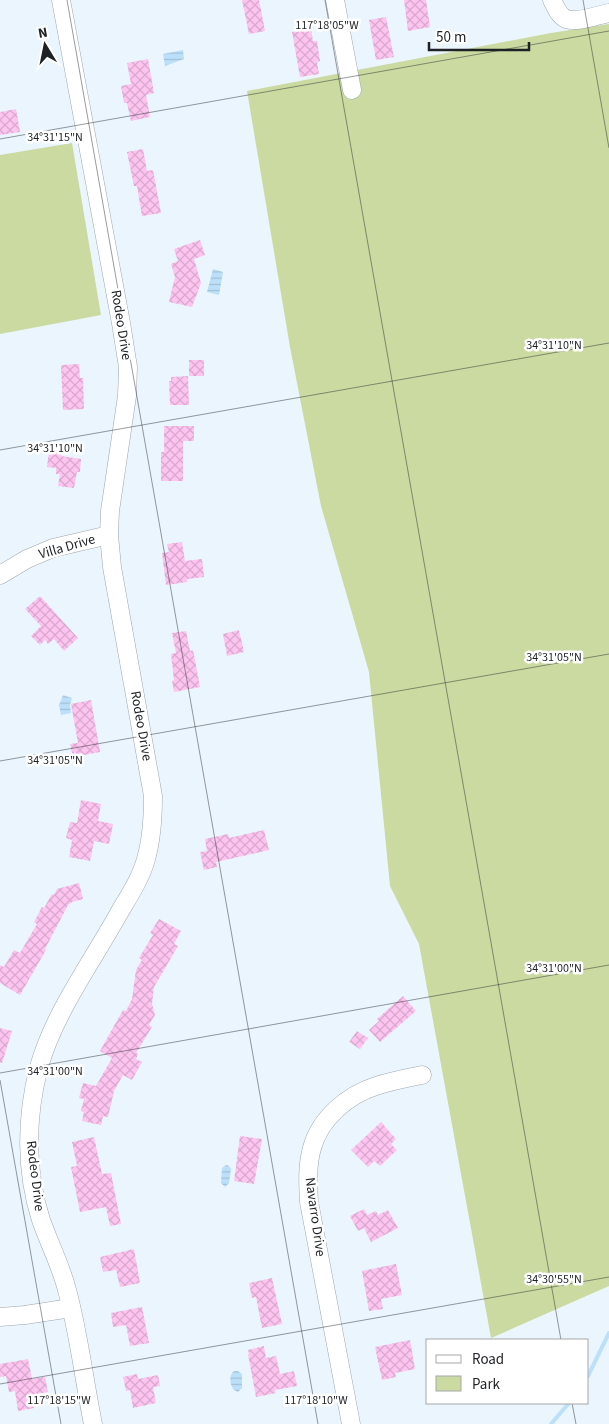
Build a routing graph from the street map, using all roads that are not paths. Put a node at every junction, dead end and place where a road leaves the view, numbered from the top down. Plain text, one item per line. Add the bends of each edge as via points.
1 (61, 0) edge
2 (335, 0) edge
3 (552, 0) edge
4 (609, 13) edge
5 (352, 90) dead end
6 (109, 536) junction
7 (0, 575) edge
8 (422, 1075) dead end
9 (71, 1308) junction
10 (0, 1317) edge
11 (92, 1424) edge
12 (351, 1424) edge

1 - 6 street, Rodeo Drive via 128,367 127,400
2 - 5 street
3 - 4 street via 565,19
6 - 7 street, Villa Drive via 53,548
6 - 9 street, Rodeo Drive via 150,774 152,830 146,860 134,887 52,1033 32,1100 29,1134 33,1188
8 - 12 street, Navarro Drive via 375,1086 354,1096 332,1112 312,1147 308,1173 310,1202
9 - 10 street
9 - 11 street, Rodeo Drive

